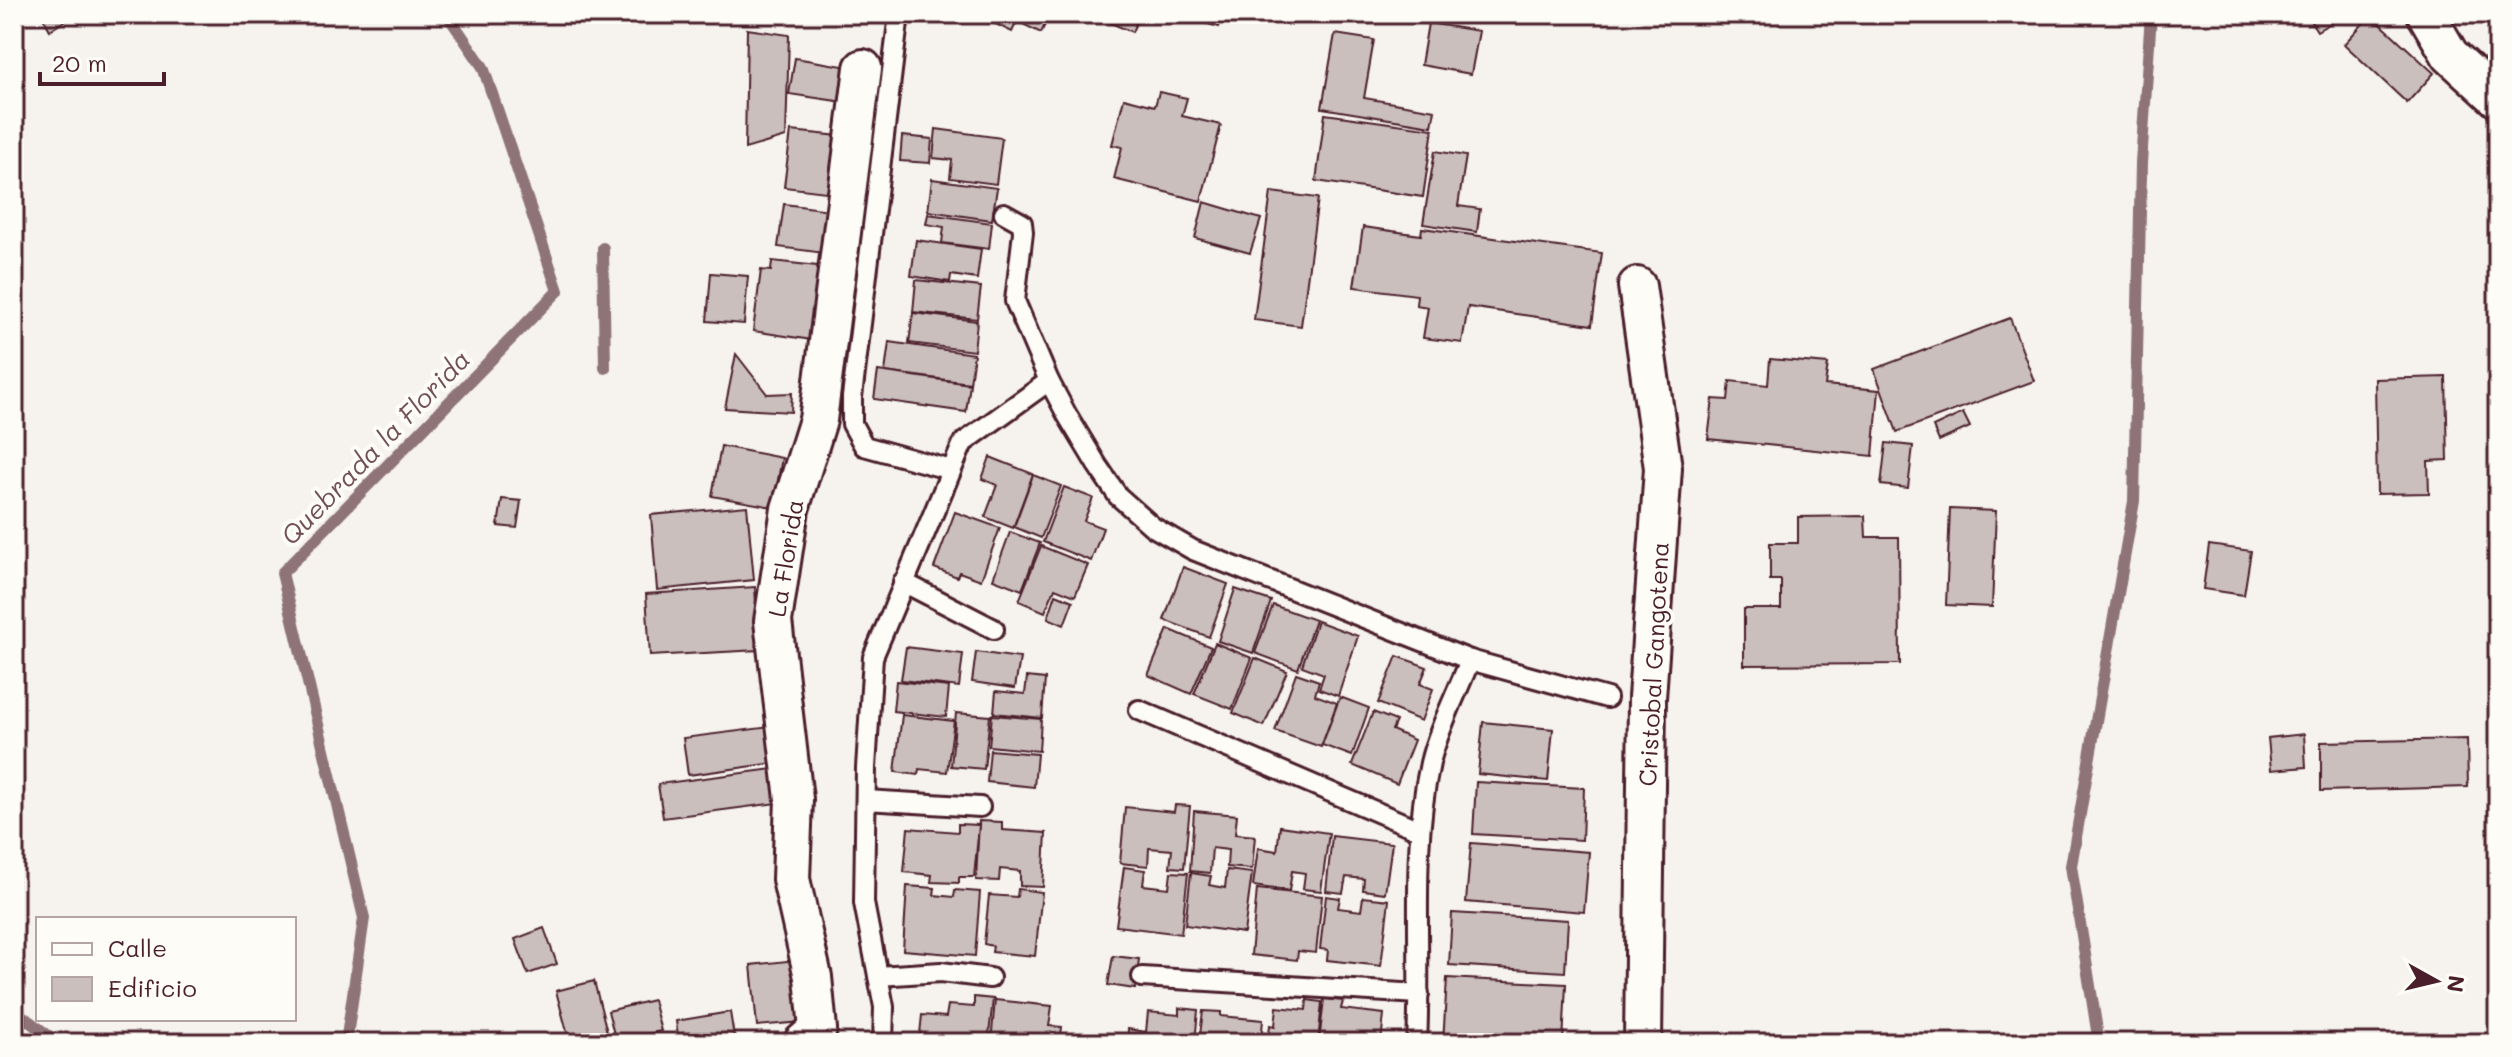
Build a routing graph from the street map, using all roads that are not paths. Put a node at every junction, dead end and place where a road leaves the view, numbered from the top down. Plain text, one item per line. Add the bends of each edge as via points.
1 (899, 14) edge
2 (2426, 14) edge
3 (863, 68) dead end
4 (2498, 99) edge
5 (1004, 213) dead end
6 (1637, 286) dead end
7 (1049, 381) junction
8 (951, 470) junction
9 (903, 582) junction
10 (994, 629) dead end
11 (1470, 660) junction
12 (1607, 698) dead end
13 (1139, 710) dead end
14 (866, 800) junction
15 (980, 807) dead end
16 (1419, 830) junction
17 (878, 976) junction
18 (1142, 977) dead end
19 (990, 978) dead end
20 (1419, 994) junction
21 (802, 1043) edge
22 (883, 1043) edge
23 (1417, 1043) edge
24 (1643, 1043) edge

1 - 8 lane via 852,424 864,446
2 - 4 street via 2450,55
3 - 21 street, La Florida via 818,420 790,509 773,621 794,799 791,879 813,977 818,1029
5 - 7 lane via 1022,223 1015,301
6 - 24 street, Cristobal Gangotena via 1663,468 1647,698
7 - 8 lane via 963,443
7 - 11 lane via 1118,496 1153,527 1193,550
8 - 9 lane
9 - 10 lane
9 - 14 lane via 873,657
11 - 12 lane
11 - 16 lane via 1431,760
13 - 16 lane
14 - 15 lane
14 - 17 lane via 864,903
16 - 20 lane
17 - 19 lane via 941,972
17 - 22 lane
18 - 20 lane
20 - 23 lane

